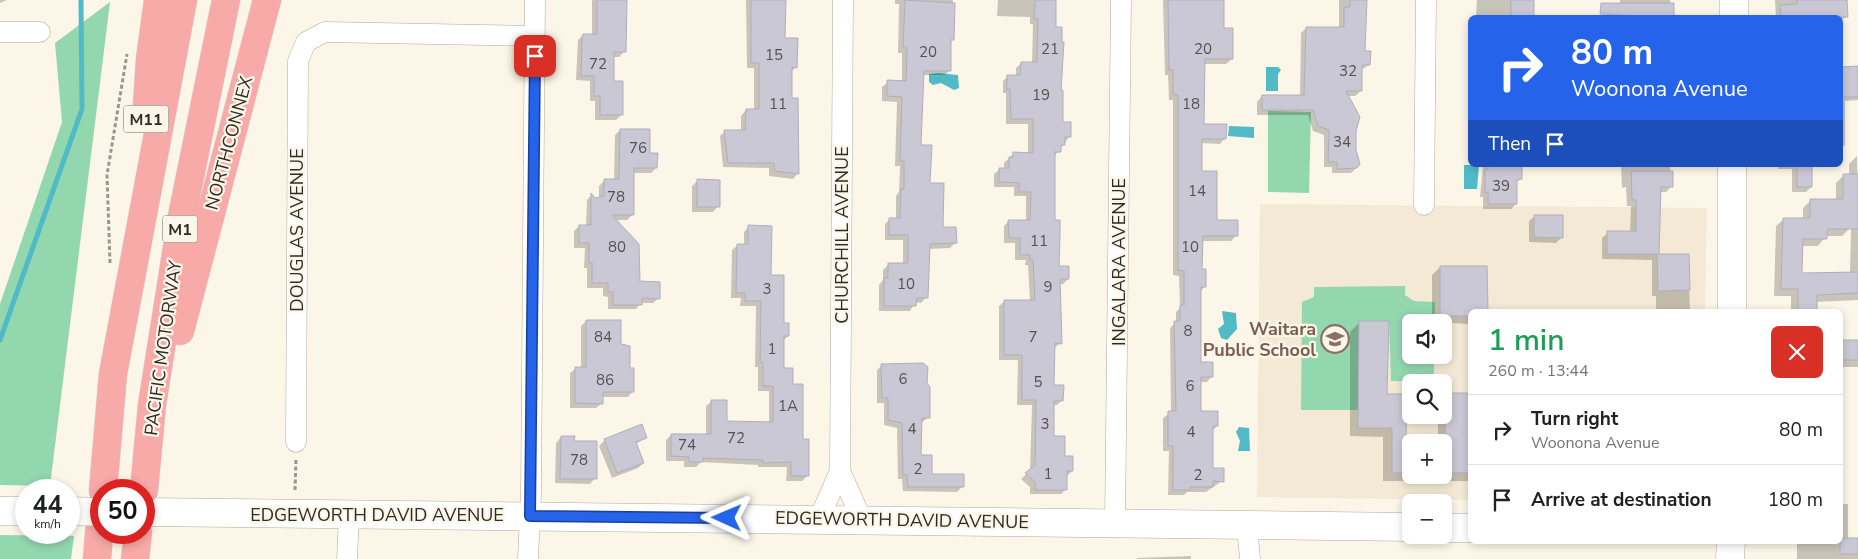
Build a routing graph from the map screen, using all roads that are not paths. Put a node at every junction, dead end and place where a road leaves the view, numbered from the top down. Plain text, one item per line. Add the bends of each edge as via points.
1 (158, 0) edge
2 (183, 0) edge
3 (226, 0) edge
4 (267, 0) edge
5 (535, 0) edge
6 (844, 0) edge
7 (1121, 0) edge
8 (1426, 0) edge
9 (1734, 0) edge
10 (1734, 15) edge
11 (0, 32) edge
12 (40, 32) dead end
13 (535, 36) junction
14 (1732, 167) edge
15 (1424, 205) dead end
16 (138, 238) junction
17 (1732, 309) edge
18 (296, 442) road end
19 (147, 461) junction
20 (840, 471) junction
21 (104, 479) edge
22 (145, 479) edge
23 (0, 511) edge
24 (15, 511) edge
25 (155, 512) edge
26 (349, 516) junction
27 (530, 516) junction
28 (819, 519) junction
29 (862, 520) junction
30 (1116, 523) junction
31 (1247, 526) junction
32 (1402, 527) edge
33 (1452, 528) edge
34 (1468, 528) edge
35 (98, 544) edge
36 (137, 544) edge
37 (1730, 544) edge
38 (97, 559) edge
39 (135, 559) edge
40 (347, 559) edge
41 (528, 559) edge
42 (1250, 559) edge
43 (1730, 559) edge

1 - 16 highway, M11 via 150,59
2 - 16 highway, M1
3 - 19 highway, PACIFIC MOTORWAY / M1 via 182,216 152,405
4 - 19 highway, NORTHCONNEX
5 - 13 street
6 - 20 street, CHURCHILL AVENUE
7 - 30 street, INGALARA AVENUE
8 - 15 street
9 - 10 main road
11 - 12 street
13 - 18 street, DOUGLAS AVENUE via 325,32 306,42 298,61
13 - 27 street
14 - 17 main road
16 - 21 highway, M1 via 113,374
19 - 22 highway, PACIFIC MOTORWAY / M1
20 - 28 street, CHURCHILL AVENUE
20 - 29 street, CHURCHILL AVENUE
23 - 24 main road
25 - 26 main road, EDGEWORTH DAVID AVENUE
26 - 27 main road, EDGEWORTH DAVID AVENUE
26 - 40 street
27 - 28 main road, EDGEWORTH DAVID AVENUE
27 - 41 street
28 - 29 main road, EDGEWORTH DAVID AVENUE
29 - 30 main road, EDGEWORTH DAVID AVENUE
30 - 31 main road, EDGEWORTH DAVID AVENUE
31 - 32 main road, EDGEWORTH DAVID AVENUE
31 - 42 street
33 - 34 main road
35 - 38 highway
36 - 39 highway
37 - 43 main road

